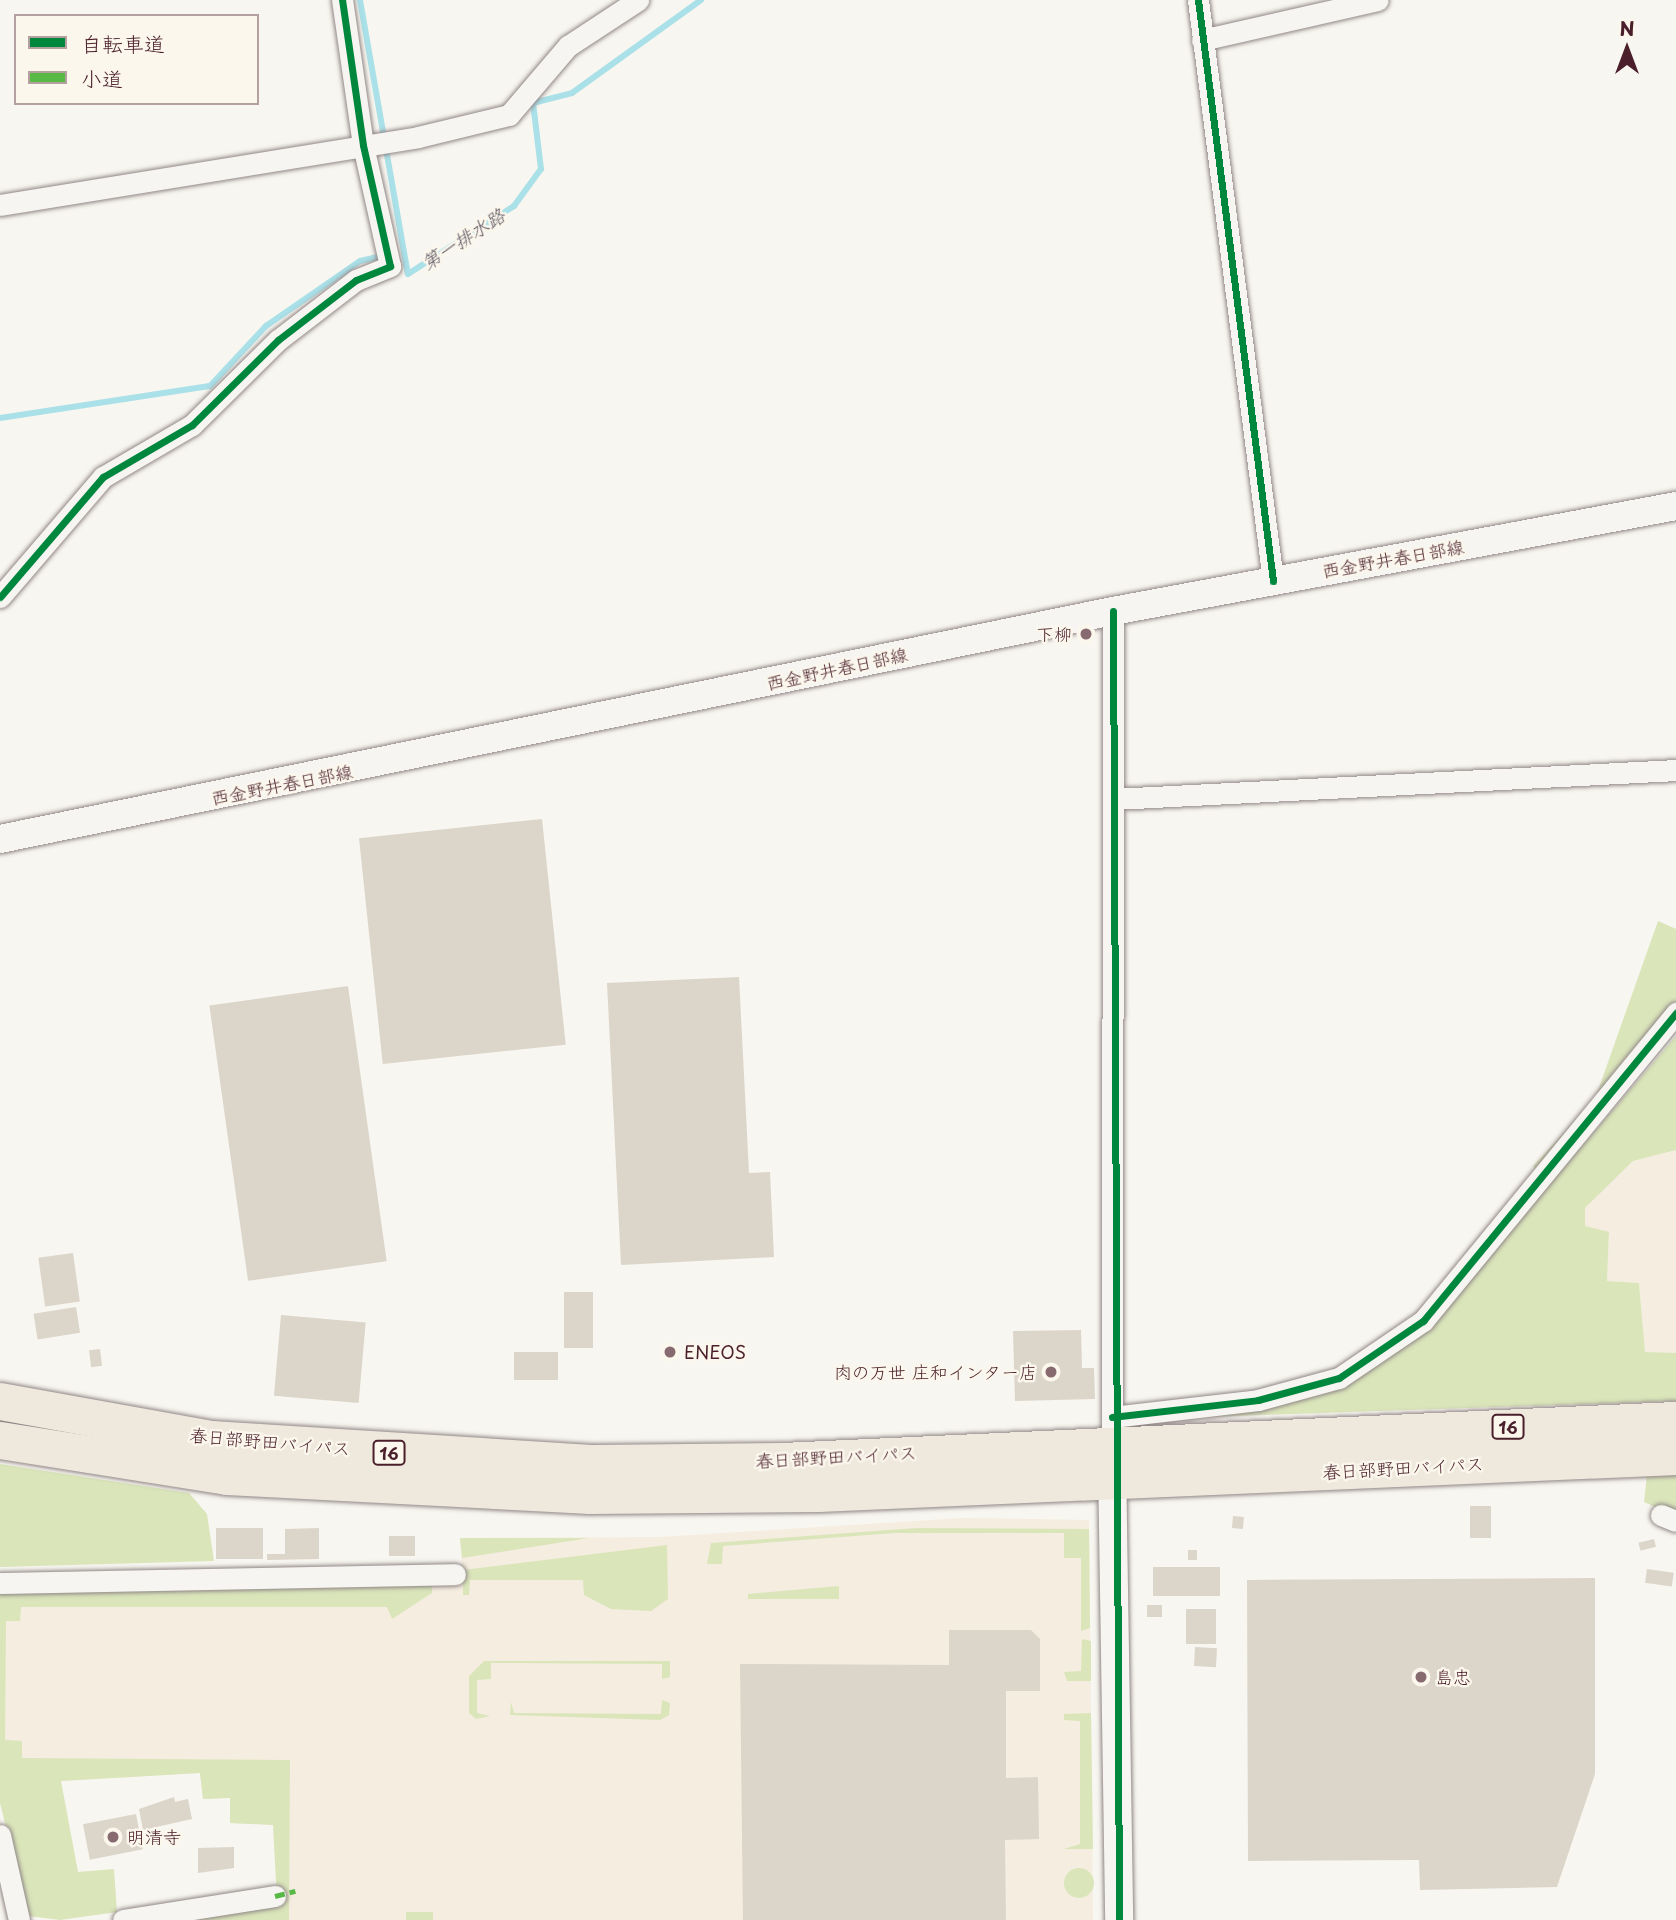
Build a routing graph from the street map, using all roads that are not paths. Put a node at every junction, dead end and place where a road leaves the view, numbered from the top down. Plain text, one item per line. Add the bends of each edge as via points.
1 (342, 0) edge
2 (638, 0) edge
3 (1198, 0) edge
4 (1378, 0) edge
5 (1202, 40) junction
6 (363, 145) junction
7 (0, 205) edge
8 (1676, 506) edge
9 (1273, 581) junction
10 (0, 597) edge
11 (1113, 611) junction
12 (1676, 770) edge
13 (1114, 799) junction
14 (0, 839) edge
15 (1676, 1013) edge
16 (0, 1401) edge
17 (1676, 1420) edge
18 (1112, 1429) junction
19 (0, 1440) edge
20 (1676, 1456) edge
21 (1112, 1481) junction
22 (455, 1574) dead end
23 (0, 1583) edge
24 (0, 1835) edge
25 (275, 1896) dead end
26 (19, 1920) edge
27 (122, 1920) edge
28 (1119, 1920) edge

1 - 6 street
2 - 6 street via 568,46 509,115
3 - 5 street
4 - 5 street
5 - 9 street
6 - 7 street
6 - 10 street via 390,266 356,281 278,340 192,425 103,477
8 - 9 main road, 西金野井春日部線
9 - 11 main road, 西金野井春日部線
11 - 13 street
11 - 14 main road, 西金野井春日部線
12 - 13 street
13 - 18 street
15 - 18 street via 1423,1321 1339,1378 1258,1400
16 - 18 highway, 春日部野田バイパス / 16 via 211,1439 451,1458 782,1461
17 - 18 highway, 春日部野田バイパス / 16
18 - 21 main road
19 - 21 highway, 春日部野田バイパス / 16 via 226,1476 452,1491 818,1493
20 - 21 highway, 春日部野田バイパス / 16
21 - 28 main road
22 - 23 street
24 - 26 street
25 - 27 street

